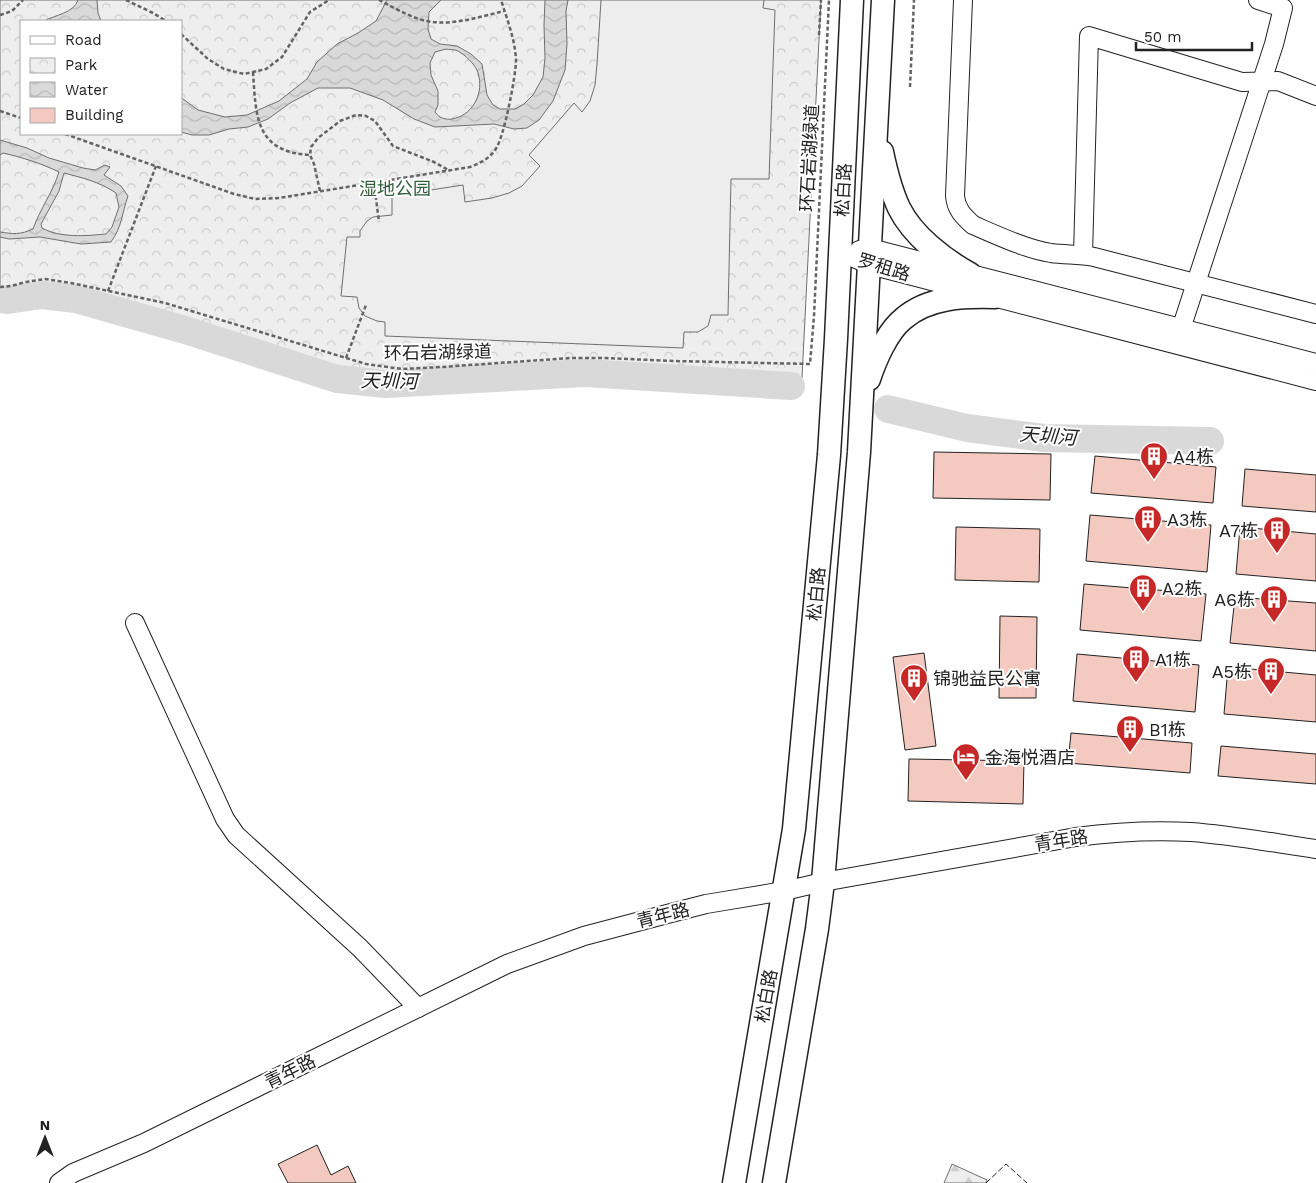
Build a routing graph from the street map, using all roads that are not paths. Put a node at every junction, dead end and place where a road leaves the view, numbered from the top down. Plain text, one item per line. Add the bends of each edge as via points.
1 (852, 0) edge
2 (884, 0) edge
3 (963, 0) edge
4 (1258, 0) edge
5 (1262, 82) junction
6 (1316, 96) edge
7 (877, 122) junction
8 (840, 252) junction
9 (1082, 255) junction
10 (870, 256) junction
11 (970, 274) junction
12 (1196, 283) junction
13 (995, 297) junction
14 (1316, 314) edge
15 (1181, 328) junction
16 (1316, 364) edge
17 (1316, 381) edge
18 (862, 404) junction
19 (136, 623) dead end
20 (1316, 849) edge
21 (823, 882) junction
22 (784, 890) junction
23 (418, 1008) junction
24 (59, 1183) edge
25 (734, 1183) edge
26 (774, 1183) edge

1 - 8 main road, 松白路
2 - 7 main road, 松白路
3 - 9 street via 955,196 959,211 973,225 1032,249
4 - 5 street via 1283,8
5 - 6 street via 1278,82
5 - 9 street via 1242,82 1089,36
5 - 12 street
7 - 10 main road, 松白路
7 - 11 main road via 888,176 899,208 920,236 942,257
8 - 10 street, 罗租路
8 - 22 main road, 松白路 via 829,455 794,829
9 - 12 street
10 - 11 street, 罗租路
10 - 13 street, 罗租路
10 - 18 main road, 松白路
11 - 15 street, 罗租路
12 - 14 street
12 - 15 street
13 - 17 street, 罗租路
13 - 18 main road via 977,296 927,304 901,320 878,357
15 - 16 street, 罗租路
18 - 21 main road, 松白路
19 - 23 street via 225,819 236,835 354,943
20 - 21 street, 青年路 via 1193,832 1124,832 1076,837
21 - 22 street, 青年路
21 - 26 main road, 松白路
22 - 23 street, 青年路 via 706,904 584,936 507,964
22 - 25 main road, 松白路
23 - 24 street, 青年路 via 144,1142 73,1173

